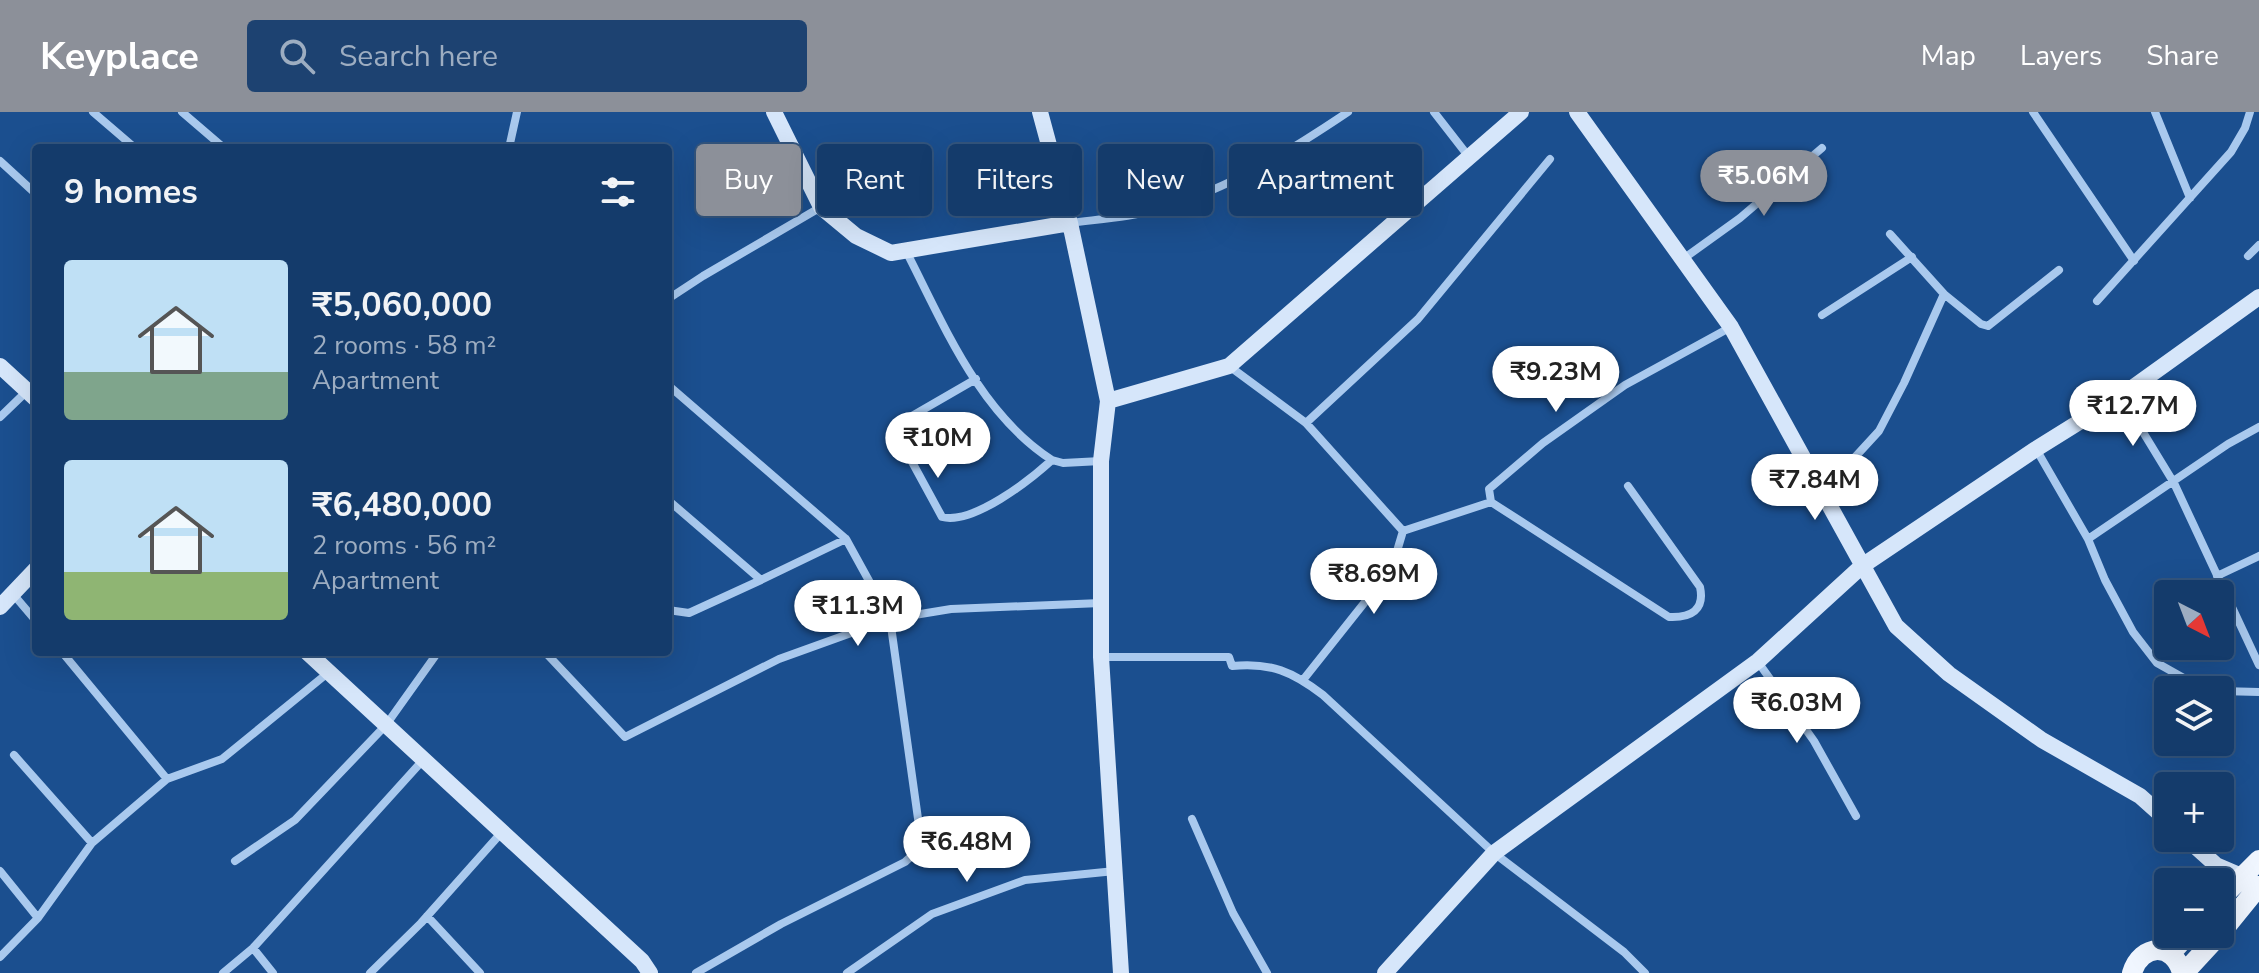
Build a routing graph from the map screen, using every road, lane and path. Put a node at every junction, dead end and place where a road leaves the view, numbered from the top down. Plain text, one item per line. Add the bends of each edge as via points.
1 (93, 112) edge
2 (182, 112) edge
3 (517, 112) edge
4 (774, 112) edge
5 (1040, 112) edge
6 (1348, 112) edge
7 (1434, 112) edge
8 (1521, 112) edge
9 (1577, 112) edge
10 (2033, 112) edge
11 (2155, 112) edge
12 (2240, 112) edge
13 (2250, 112) edge
14 (2245, 128) junction
15 (130, 144) edge
16 (219, 144) edge
17 (510, 144) edge
18 (1822, 148) dead end
19 (1469, 158) junction
20 (1550, 159) dead end
21 (0, 161) edge
22 (32, 190) edge
23 (2190, 198) junction
24 (817, 199) edge
25 (817, 209) edge
26 (832, 216) edge
27 (1070, 223) junction
28 (1890, 234) dead end
29 (2259, 245) edge
30 (906, 250) junction
31 (2248, 256) dead end
32 (1912, 257) junction
33 (1682, 260) junction
34 (2134, 261) junction
35 (2059, 270) dead end
36 (1944, 294) junction
37 (672, 296) edge
38 (2259, 297) edge
39 (2097, 301) dead end
40 (1822, 315) dead end
41 (1731, 327) junction
42 (0, 366) edge
43 (1229, 366) junction
44 (976, 379) junction
45 (672, 388) edge
46 (32, 394) edge
47 (32, 396) edge
48 (2121, 396) junction
49 (1108, 401) junction
50 (0, 417) edge
51 (1306, 423) junction
52 (2259, 427) edge
53 (2036, 449) junction
54 (1052, 460) junction
55 (1101, 461) junction
56 (2174, 483) junction
57 (1628, 486) dead end
58 (1822, 493) junction
59 (1491, 502) junction
60 (672, 503) edge
61 (1403, 531) junction
62 (846, 539) junction
63 (2088, 539) junction
64 (2259, 556) edge
65 (1862, 566) junction
66 (32, 573) edge
67 (2217, 576) junction
68 (761, 580) junction
69 (13, 594) junction
70 (1102, 603) junction
71 (0, 607) edge
72 (672, 611) edge
73 (32, 616) edge
74 (890, 619) junction
75 (65, 656) edge
76 (311, 656) edge
77 (435, 656) edge
78 (549, 656) edge
79 (1101, 657) junction
80 (1758, 661) junction
81 (2259, 665) edge
82 (329, 672) junction
83 (2180, 676) edge
84 (1303, 680) junction
85 (2234, 691) edge
86 (2259, 692) edge
87 (386, 725) junction
88 (14, 755) dead end
89 (425, 759) junction
90 (167, 779) junction
91 (2154, 808) edge
92 (1856, 816) dead end
93 (1192, 819) dead end
94 (502, 832) junction
95 (92, 843) junction
96 (2202, 852) edge
97 (1494, 853) junction
98 (2259, 860) edge
99 (235, 861) dead end
100 (0, 871) edge
101 (1115, 871) junction
102 (2252, 882) edge
103 (2234, 892) edge
104 (2234, 911) edge
105 (427, 916) junction
106 (38, 918) junction
107 (253, 948) junction
108 (2175, 948) edge
109 (2207, 948) edge
110 (2171, 953) junction
111 (0, 957) edge
112 (1390, 968) edge
113 (223, 973) edge
114 (273, 973) edge
115 (370, 973) edge
116 (480, 973) edge
117 (650, 973) edge
118 (696, 973) edge
119 (847, 973) edge
120 (1121, 973) edge
121 (1267, 973) edge
122 (1645, 973) edge
123 (2132, 973) edge
124 (2183, 973) edge

1 - 15 street
2 - 16 street
3 - 17 street
4 - 24 street
5 - 27 street
6 - 27 street via 1294,149 1231,182 1161,209
7 - 19 street
8 - 19 street
9 - 33 street
10 - 34 street
11 - 23 street
12 - 14 street
13 - 14 street
14 - 23 street
18 - 33 street
19 - 43 street
20 - 51 street via 1418,319
21 - 22 street
23 - 34 street
25 - 37 street
26 - 30 street via 868,244 891,253
27 - 30 street
27 - 49 street
28 - 32 street
29 - 31 street
30 - 44 street
32 - 36 street
32 - 40 street
33 - 41 street
34 - 39 street
35 - 36 street via 1988,326
36 - 58 street via 1879,431
38 - 48 street
41 - 58 street
41 - 59 street via 1625,385 1543,443 1489,489
42 - 46 street
43 - 49 street
43 - 51 street
44 - 54 street via 998,413
44 - 54 street via 893,427 942,517 953,520 997,501
45 - 62 street
47 - 50 street
48 - 53 street
48 - 56 street
49 - 55 street
51 - 61 street
52 - 56 street
53 - 63 street
53 - 65 street
54 - 55 street
55 - 70 street
56 - 63 street
56 - 67 street
57 - 59 street via 1700,587 1703,599 1683,618 1669,617
58 - 65 street
59 - 61 street
60 - 68 street
61 - 84 street via 1392,568
62 - 68 street
62 - 74 street
63 - 83 street via 2133,632 2157,663
64 - 67 street
65 - 80 street
65 - 91 street via 1896,626 1949,674 2042,740
66 - 69 street
67 - 81 street
68 - 72 street via 689,613
69 - 71 street
69 - 73 street
70 - 74 street via 951,609
70 - 79 street
74 - 78 street via 779,659 625,737
74 - 118 street via 919,849 905,862
75 - 90 street
76 - 82 street
77 - 87 street
79 - 84 street via 1229,657 1232,666 1286,670
79 - 101 street
80 - 92 street via 1814,741
80 - 97 street
82 - 87 street
82 - 90 street via 222,759
84 - 97 street
85 - 86 street
87 - 89 street
87 - 99 street via 295,820
88 - 95 street
89 - 94 street
89 - 107 street
90 - 95 street
93 - 121 street via 1233,913
94 - 105 street
94 - 117 street
95 - 106 street
96 - 102 street
97 - 112 street
97 - 122 street
98 - 102 main road
100 - 106 street
101 - 119 street via 1025,880 932,914
101 - 120 street
102 - 103 main road
102 - 104 main road
105 - 115 street
105 - 116 street
106 - 111 street
107 - 113 street
107 - 114 street
108 - 110 main road
109 - 124 main road
110 - 123 main road via 2146,952
110 - 124 main road

